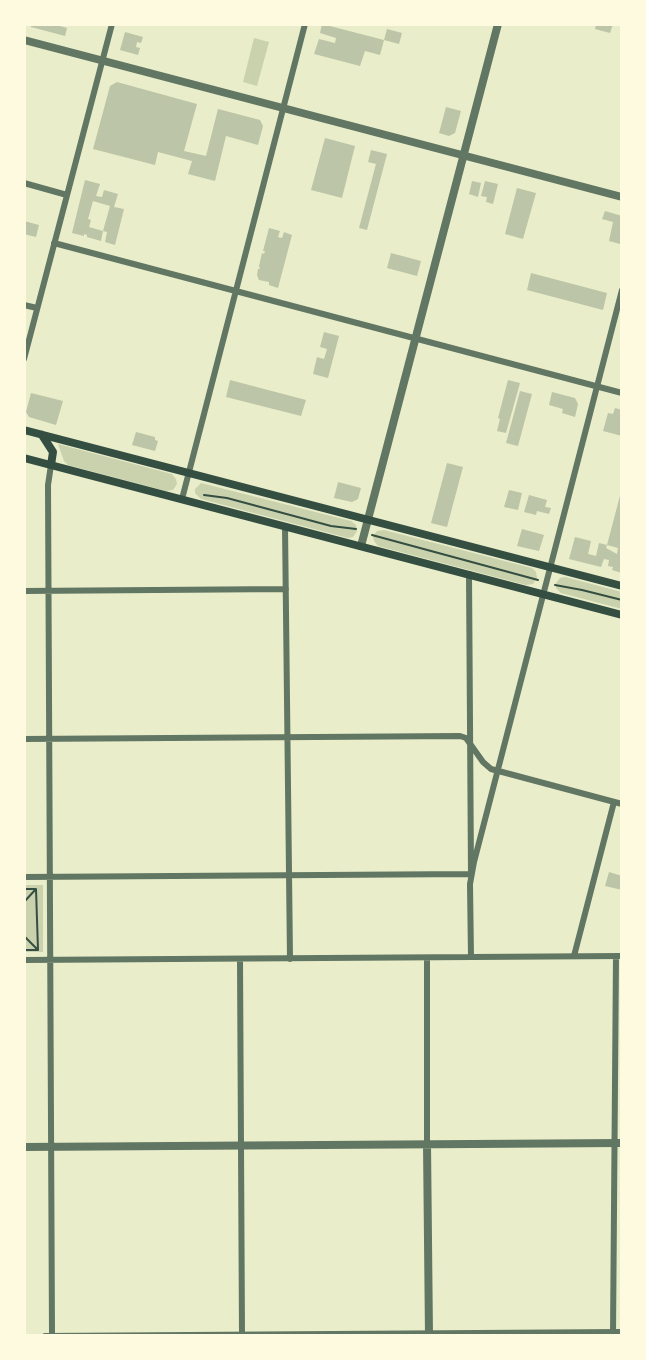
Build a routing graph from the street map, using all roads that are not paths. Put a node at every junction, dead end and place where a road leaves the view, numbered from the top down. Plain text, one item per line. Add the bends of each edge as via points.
1 (112, 24) edge
2 (305, 24) edge
3 (498, 24) edge
4 (24, 40) edge
5 (102, 61) junction
6 (283, 108) junction
7 (463, 156) junction
8 (24, 183) edge
9 (67, 195) junction
10 (622, 197) edge
11 (54, 243) junction
12 (622, 290) edge
13 (236, 291) junction
14 (24, 305) edge
15 (37, 308) junction
16 (415, 338) junction
17 (24, 358) edge
18 (597, 386) junction
19 (622, 393) edge
20 (24, 430) edge
21 (42, 435) junction
22 (24, 458) edge
23 (51, 465) junction
24 (189, 473) junction
25 (182, 499) junction
26 (368, 520) junction
27 (285, 526) junction
28 (361, 546) junction
29 (550, 567) junction
30 (469, 574) junction
31 (622, 586) edge
32 (286, 589) junction
33 (24, 591) edge
34 (48, 591) junction
35 (543, 594) junction
36 (622, 615) edge
37 (288, 737) junction
38 (24, 739) edge
39 (49, 739) junction
40 (470, 744) junction
41 (497, 771) junction
42 (614, 802) junction
43 (622, 804) edge
44 (471, 874) junction
45 (289, 875) junction
46 (24, 877) edge
47 (50, 877) junction
48 (574, 956) junction
49 (619, 956) edge
50 (471, 957) junction
51 (427, 958) junction
52 (240, 959) junction
53 (290, 959) junction
54 (24, 960) edge
55 (50, 960) junction
56 (619, 1143) edge
57 (428, 1144) junction
58 (241, 1146) junction
59 (24, 1147) edge
60 (51, 1147) junction
61 (622, 1332) edge
62 (613, 1334) edge
63 (242, 1335) edge
64 (429, 1335) edge
65 (45, 1336) edge
66 (52, 1336) edge

1 - 5 street
2 - 6 street
3 - 7 street
4 - 5 street
5 - 6 street
5 - 9 street
6 - 7 street
6 - 13 street
7 - 10 street
7 - 16 street
8 - 9 street
9 - 11 street
11 - 13 street
11 - 15 street
12 - 18 street
13 - 16 street
13 - 24 street
14 - 15 street
15 - 17 street
16 - 18 street
16 - 26 street
18 - 19 street
18 - 29 street
20 - 21 main road
21 - 23 main road via 53,450
21 - 24 main road
22 - 23 main road
23 - 25 main road
23 - 34 street
24 - 25 street
24 - 26 main road
25 - 27 main road
26 - 28 street
26 - 29 main road
27 - 28 main road
27 - 32 street
28 - 30 main road
29 - 31 main road
29 - 35 street
30 - 35 main road
30 - 40 street
32 - 34 street
32 - 37 street
33 - 34 street
34 - 39 street
35 - 36 main road
35 - 41 street
37 - 39 street
37 - 40 street via 456,736 466,738
37 - 45 street
38 - 39 street
39 - 47 street
40 - 41 street via 487,766
40 - 44 street
41 - 42 street
41 - 44 street
42 - 43 street
42 - 48 street
44 - 45 street
44 - 50 street
45 - 47 street
45 - 53 street
46 - 47 street
47 - 55 street
48 - 49 street
48 - 50 street
49 - 56 street
50 - 51 street
51 - 53 street
51 - 57 street
52 - 53 street
52 - 55 street
52 - 58 street
54 - 55 street
55 - 60 street
56 - 57 street
56 - 62 street
57 - 58 street
57 - 64 street
58 - 60 street
58 - 63 street
59 - 60 street
60 - 66 street
61 - 62 street
62 - 64 street
63 - 64 street
63 - 66 street
65 - 66 street

